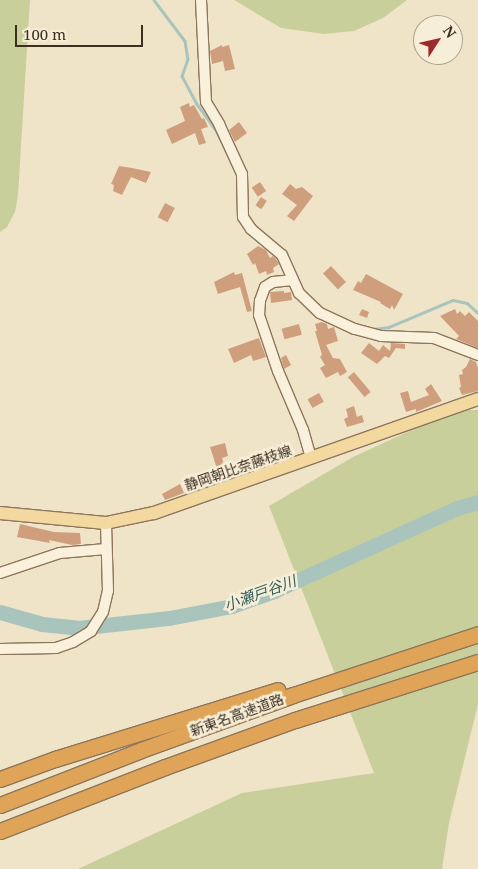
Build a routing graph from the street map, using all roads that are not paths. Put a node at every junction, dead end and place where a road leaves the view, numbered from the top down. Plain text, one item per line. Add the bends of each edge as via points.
1 (200, 0) edge
2 (293, 280) junction
3 (478, 356) edge
4 (478, 399) edge
5 (311, 458) junction
6 (0, 513) edge
7 (106, 523) junction
8 (106, 549) junction
9 (0, 572) edge
10 (478, 634) edge
11 (456, 641) junction
12 (0, 649) edge
13 (478, 662) edge
14 (4, 777) edge
15 (0, 805) edge
16 (0, 831) edge

1 - 2 street via 206,102 242,174 243,217 251,229 282,255
2 - 3 street via 299,293 320,313 356,329 381,336 434,338
2 - 5 street via 273,282 265,287 259,316
4 - 5 main road, 静岡朝比奈藤枝線
5 - 7 main road, 静岡朝比奈藤枝線 via 154,513
6 - 7 main road, 静岡朝比奈藤枝線
7 - 8 street
8 - 9 street via 60,553
8 - 12 street via 108,591 103,612 91,631 56,648
10 - 11 highway, 新東名高速道路
11 - 14 highway via 301,682
11 - 15 highway, 新東名高速道路 via 150,746
13 - 16 highway, 新東名高速道路 via 295,720 165,766

